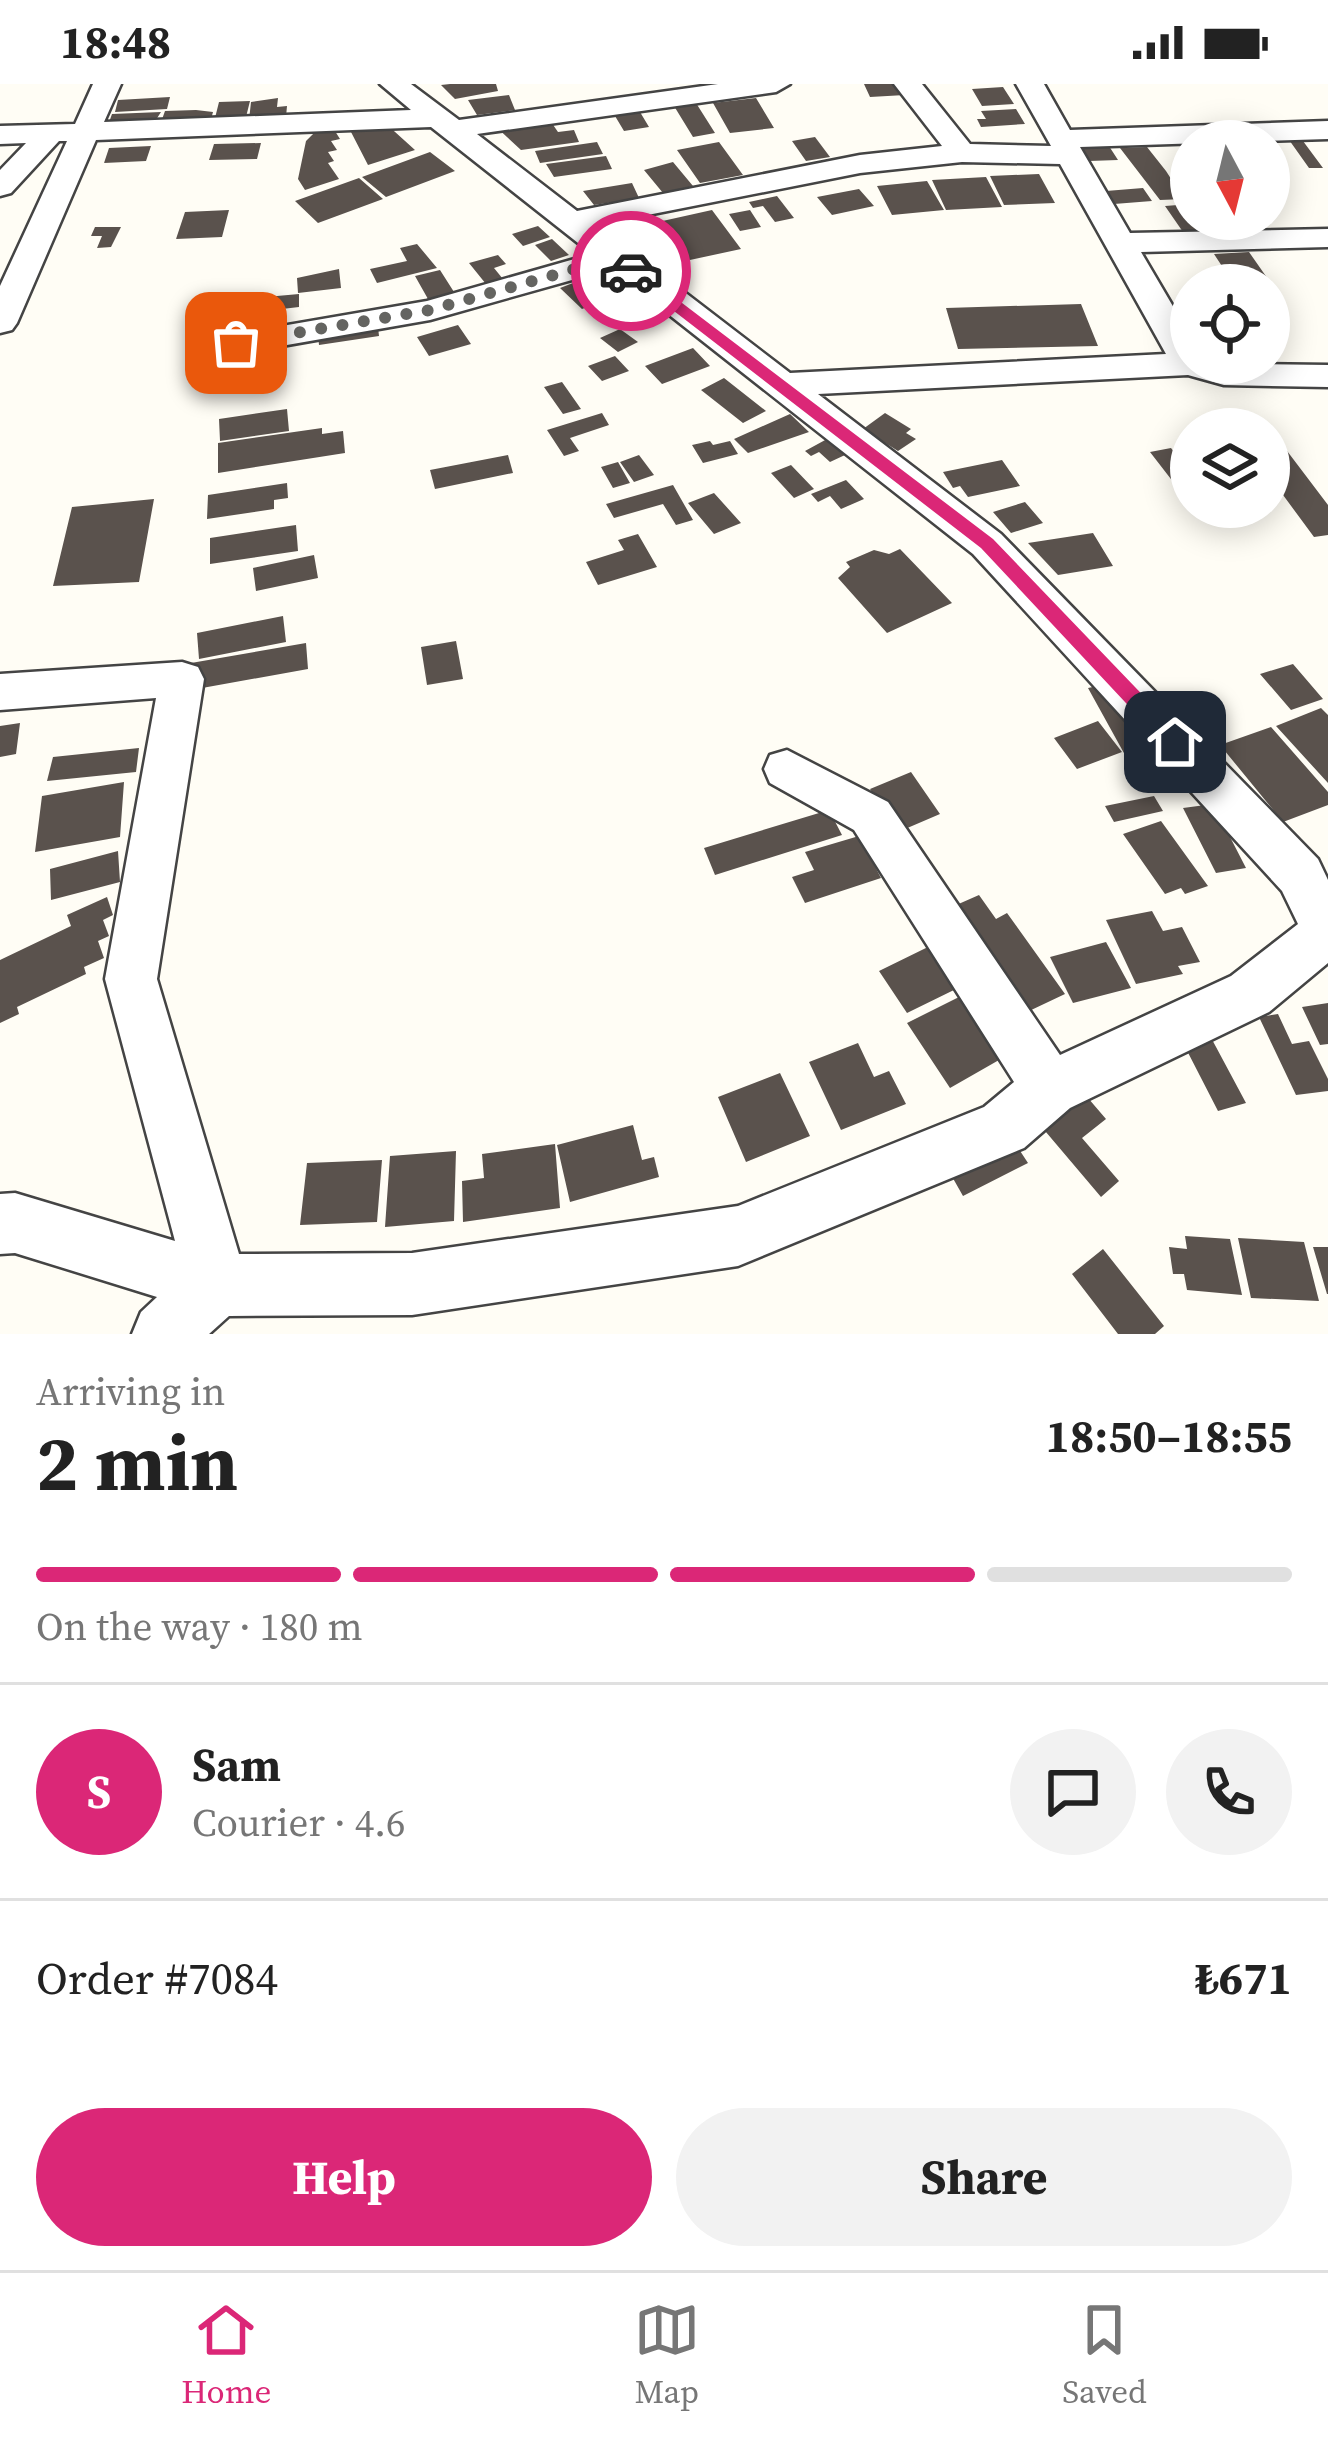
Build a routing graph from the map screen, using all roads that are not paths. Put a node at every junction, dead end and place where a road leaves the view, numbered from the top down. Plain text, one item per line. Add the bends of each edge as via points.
1 (107, 84) edge
2 (394, 84) edge
3 (908, 84) edge
4 (1030, 84) edge
5 (764, 85) edge
6 (441, 124) junction
7 (1328, 130) edge
8 (84, 132) junction
9 (51, 133) junction
10 (0, 135) edge
11 (1065, 147) junction
12 (962, 153) junction
13 (0, 187) edge
14 (567, 222) junction
15 (1328, 238) edge
16 (1124, 243) junction
17 (614, 258) junction
18 (0, 323) edge
19 (1170, 329) edge
20 (236, 343) dead end
21 (1170, 365) edge
22 (1290, 375) edge
23 (1328, 376) edge
24 (778, 386) junction
25 (0, 692) edge
26 (788, 769) dead end
27 (1314, 866) edge
28 (1328, 932) edge
29 (1050, 1088) junction
30 (0, 1224) edge
31 (217, 1285) junction
32 (163, 1334) edge

1 - 8 street
2 - 6 street
3 - 12 street
4 - 11 street
5 - 6 street
6 - 8 street
6 - 14 street
7 - 11 street
8 - 9 street
8 - 18 street
9 - 10 street
9 - 13 street
11 - 12 street
11 - 16 street
12 - 14 street via 860,164
14 - 17 street
15 - 16 street
16 - 19 street
17 - 20 street via 430,310
17 - 24 street
21 - 24 street
22 - 23 street
24 - 27 street via 987,544
25 - 31 street via 182,679 131,979
26 - 29 street via 871,815
27 - 28 street
28 - 29 street via 1250,994
29 - 31 street via 1004,1128 738,1237 412,1284
30 - 31 street
31 - 32 street

